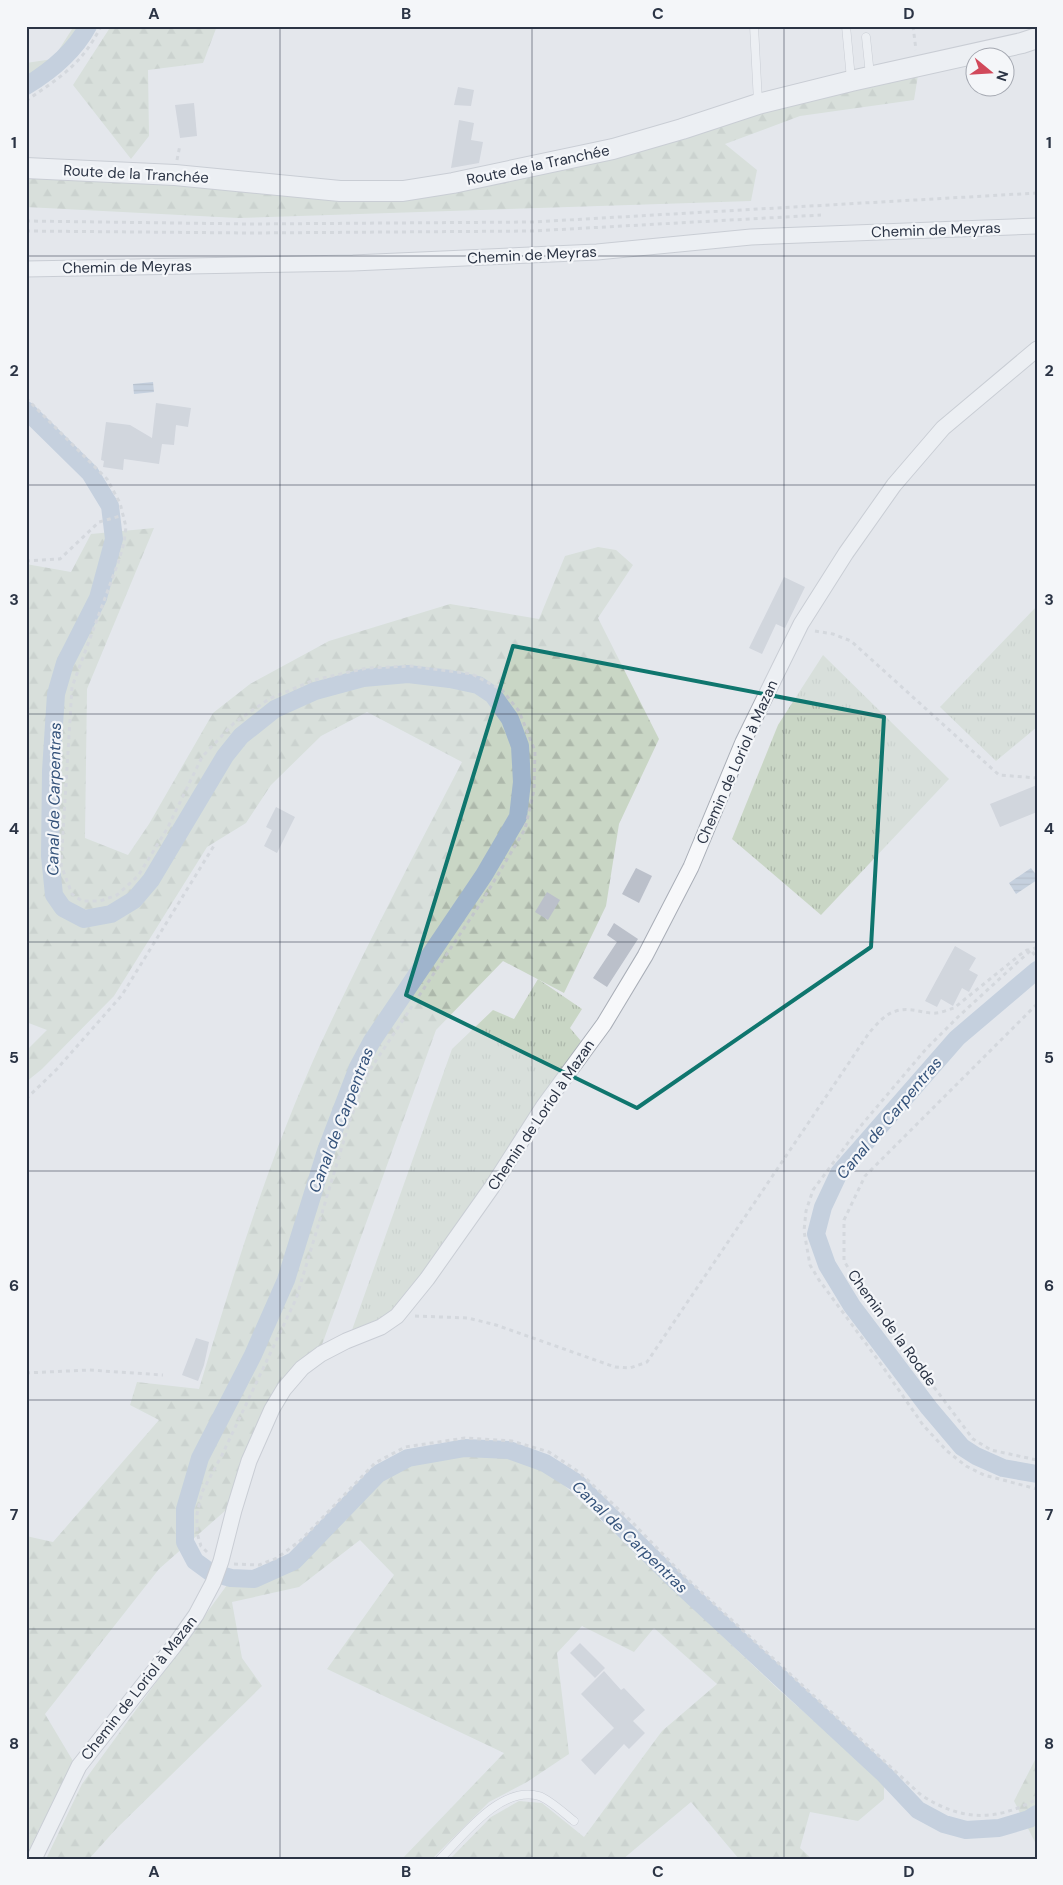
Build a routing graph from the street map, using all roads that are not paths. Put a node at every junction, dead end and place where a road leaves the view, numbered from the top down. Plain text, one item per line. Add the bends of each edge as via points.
1 (754, 26) edge
2 (846, 26) edge
3 (866, 37) dead end
4 (1037, 38) edge
5 (860, 79) junction
6 (758, 104) junction
7 (26, 168) edge
8 (1037, 226) edge
9 (26, 269) edge
10 (1037, 350) edge
11 (574, 1821) dead end
12 (34, 1859) edge
13 (440, 1859) edge

1 - 6 lane
2 - 5 lane
3 - 5 lane
4 - 5 street, Route de la Tranchée
5 - 6 street, Route de la Tranchée
6 - 7 street, Route de la Tranchée via 613,150 402,192 340,191 175,175
8 - 9 street, Chemin de Meyras via 769,236 597,252 392,261
10 - 12 street, Chemin de Loriol à Mazan via 936,435 894,485 846,552 801,624 743,742 691,868 645,956 604,1024 543,1107 427,1279 397,1316 381,1327 321,1354 302,1368 284,1389 249,1461 220,1564 196,1615 79,1766
11 - 13 lane via 540,1796 519,1795 492,1807

